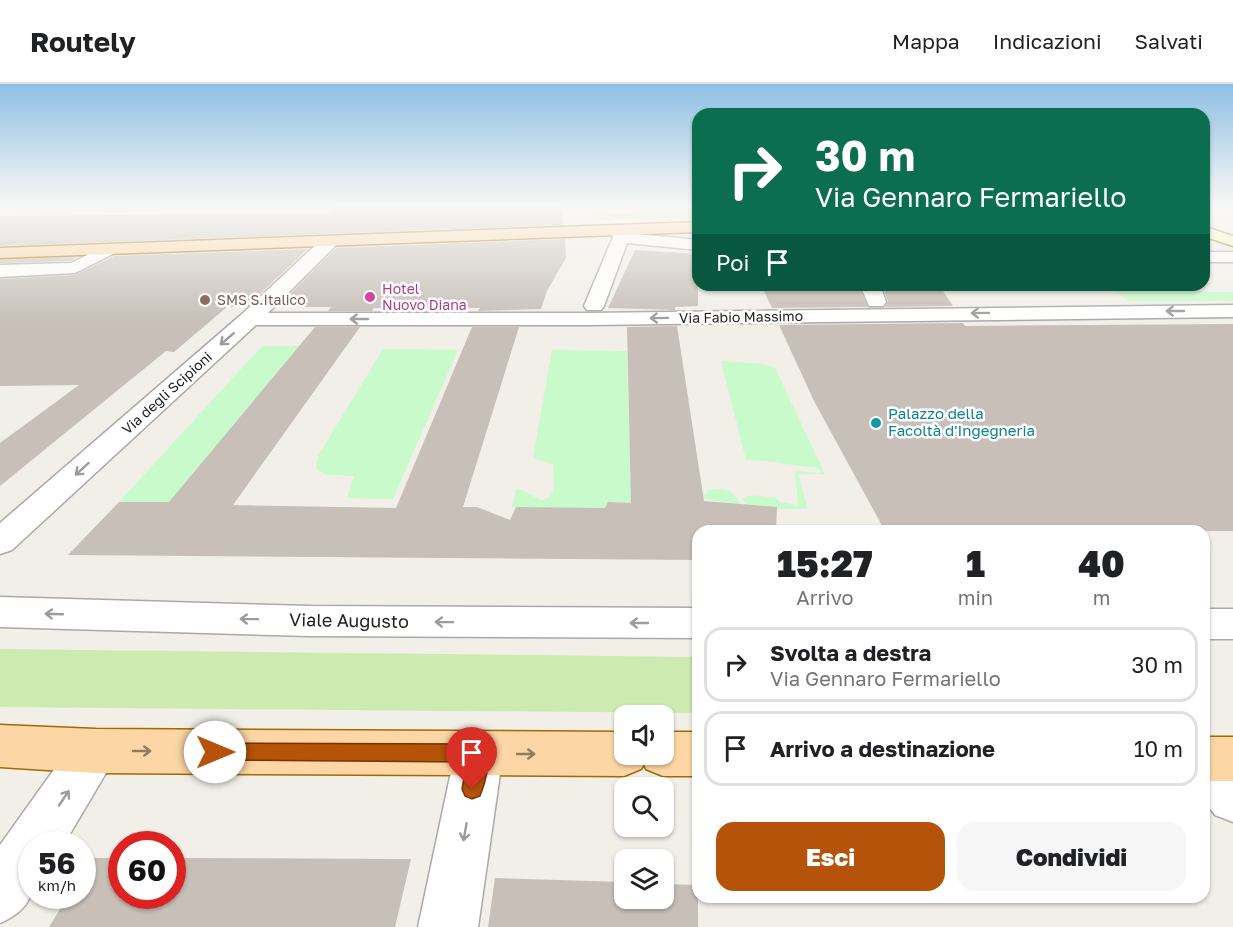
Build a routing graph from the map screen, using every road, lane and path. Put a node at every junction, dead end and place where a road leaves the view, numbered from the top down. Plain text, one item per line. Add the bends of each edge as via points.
1 (247, 244) edge
2 (327, 244) edge
3 (615, 244) edge
4 (107, 250) junction
5 (0, 253) edge
6 (1210, 257) edge
7 (1233, 257) edge
8 (0, 271) edge
9 (594, 306) dead end
10 (1233, 311) edge
11 (250, 319) junction
12 (0, 542) edge
13 (0, 612) edge
14 (692, 623) edge
15 (1210, 624) edge
16 (1233, 624) edge
17 (0, 746) edge
18 (95, 751) junction
19 (479, 753) junction
20 (614, 754) edge
21 (674, 754) edge
22 (692, 754) edge
23 (1210, 759) edge
24 (1233, 759) edge
25 (1210, 768) edge
26 (1233, 798) edge
27 (41, 831) edge
28 (18, 866) edge
29 (0, 894) edge
30 (448, 927) edge

1 - 4 main road
2 - 11 street, Via degli Scipioni
3 - 9 street
4 - 5 main road
4 - 8 street via 75,268
6 - 7 street
10 -> 11 street, Via Fabio Massimo
11 -> 12 street, Via degli Scipioni
14 -> 13 street, Viale Augusto via 309,621
15 - 16 street
17 - 18 main road
18 -> 19 main road
27 -> 18 street
19 -> 20 main road
19 -> 30 street
21 - 22 main road
23 - 24 main road
25 - 26 street
28 - 29 street

